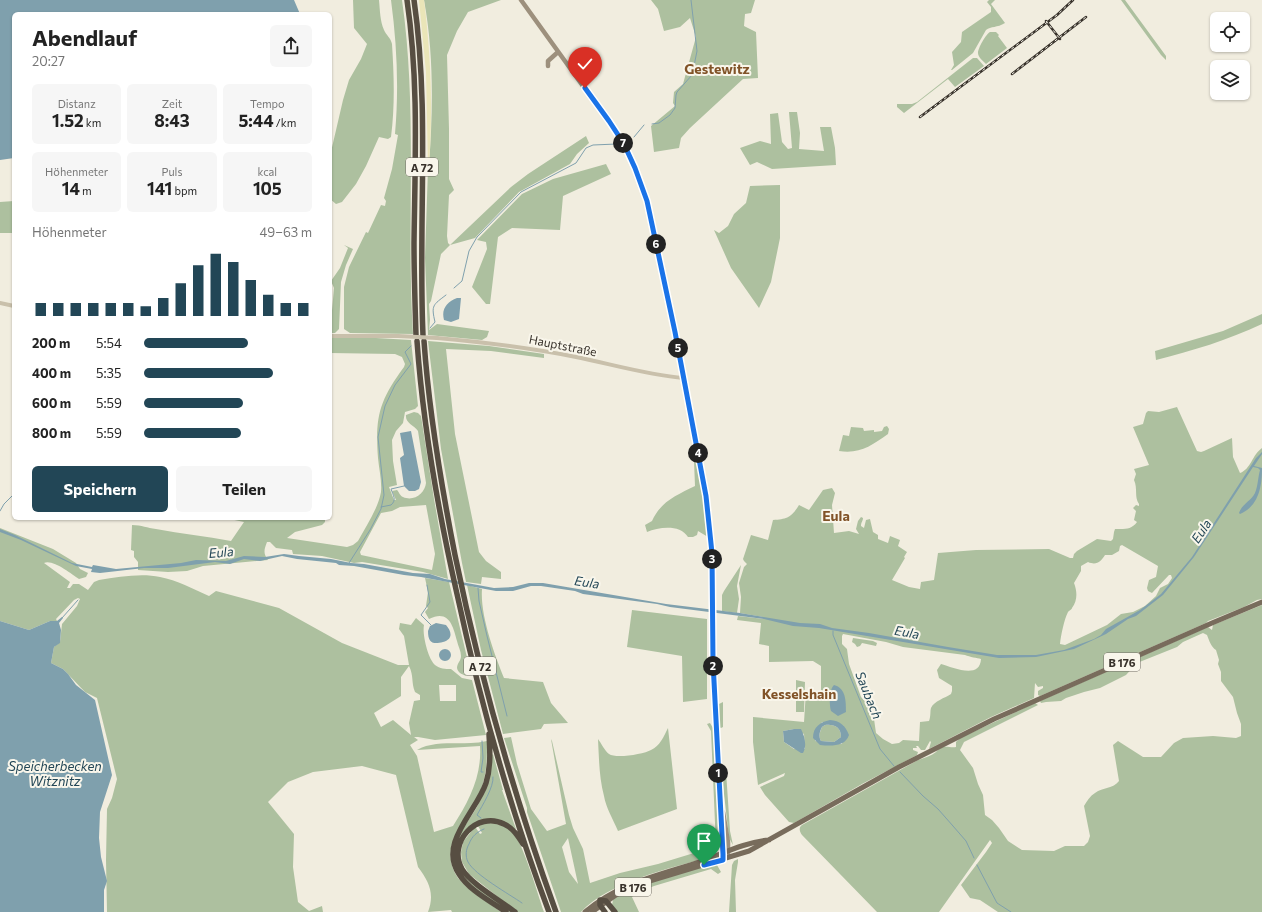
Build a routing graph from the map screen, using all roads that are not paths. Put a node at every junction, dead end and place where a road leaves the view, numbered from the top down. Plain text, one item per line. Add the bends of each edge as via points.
1 (407, 0) edge
2 (414, 0) edge
3 (521, 0) edge
4 (558, 52) junction
5 (548, 66) dead end
6 (0, 303) edge
7 (12, 306) edge
8 (332, 336) edge
9 (684, 378) junction
10 (1262, 602) edge
11 (491, 737) junction
12 (770, 839) junction
13 (526, 847) junction
14 (726, 853) junction
15 (729, 858) junction
16 (723, 860) junction
17 (602, 902) junction
18 (506, 912) edge
19 (515, 912) edge
20 (549, 912) edge
21 (556, 912) edge
22 (585, 912) edge
23 (592, 912) edge
24 (605, 912) edge
25 (615, 912) edge

1 - 11 highway, A 72 via 415,92 414,280 424,408 457,597
2 - 21 highway, A 72 via 422,94 421,294 432,422 445,501 477,655 529,835
3 - 4 main road
4 - 5 main road via 550,59
4 - 9 main road via 609,121 635,168 647,201
6 - 7 street
8 - 9 street, Hauptstraße, bridge via 437,338 524,348
9 - 14 main road via 708,506 712,553 714,686
10 - 12 main road, B 176 via 994,719 899,767
11 - 13 highway, A 72
11 - 18 highway via 485,783 457,836 453,855 456,870 463,880
12 - 14 main road, B 176
12 - 15 main road, B 176 via 749,852
13 - 19 highway via 510,827 489,821 473,826 466,832 459,847 460,862 468,876
13 - 20 highway, A 72
14 - 15 main road
14 - 16 main road
14 - 17 main road, B 176 via 632,883
15 - 16 main road, B 176
16 - 17 main road, B 176 via 644,883
17 - 22 main road
17 - 23 main road
17 - 24 highway
17 - 25 highway

